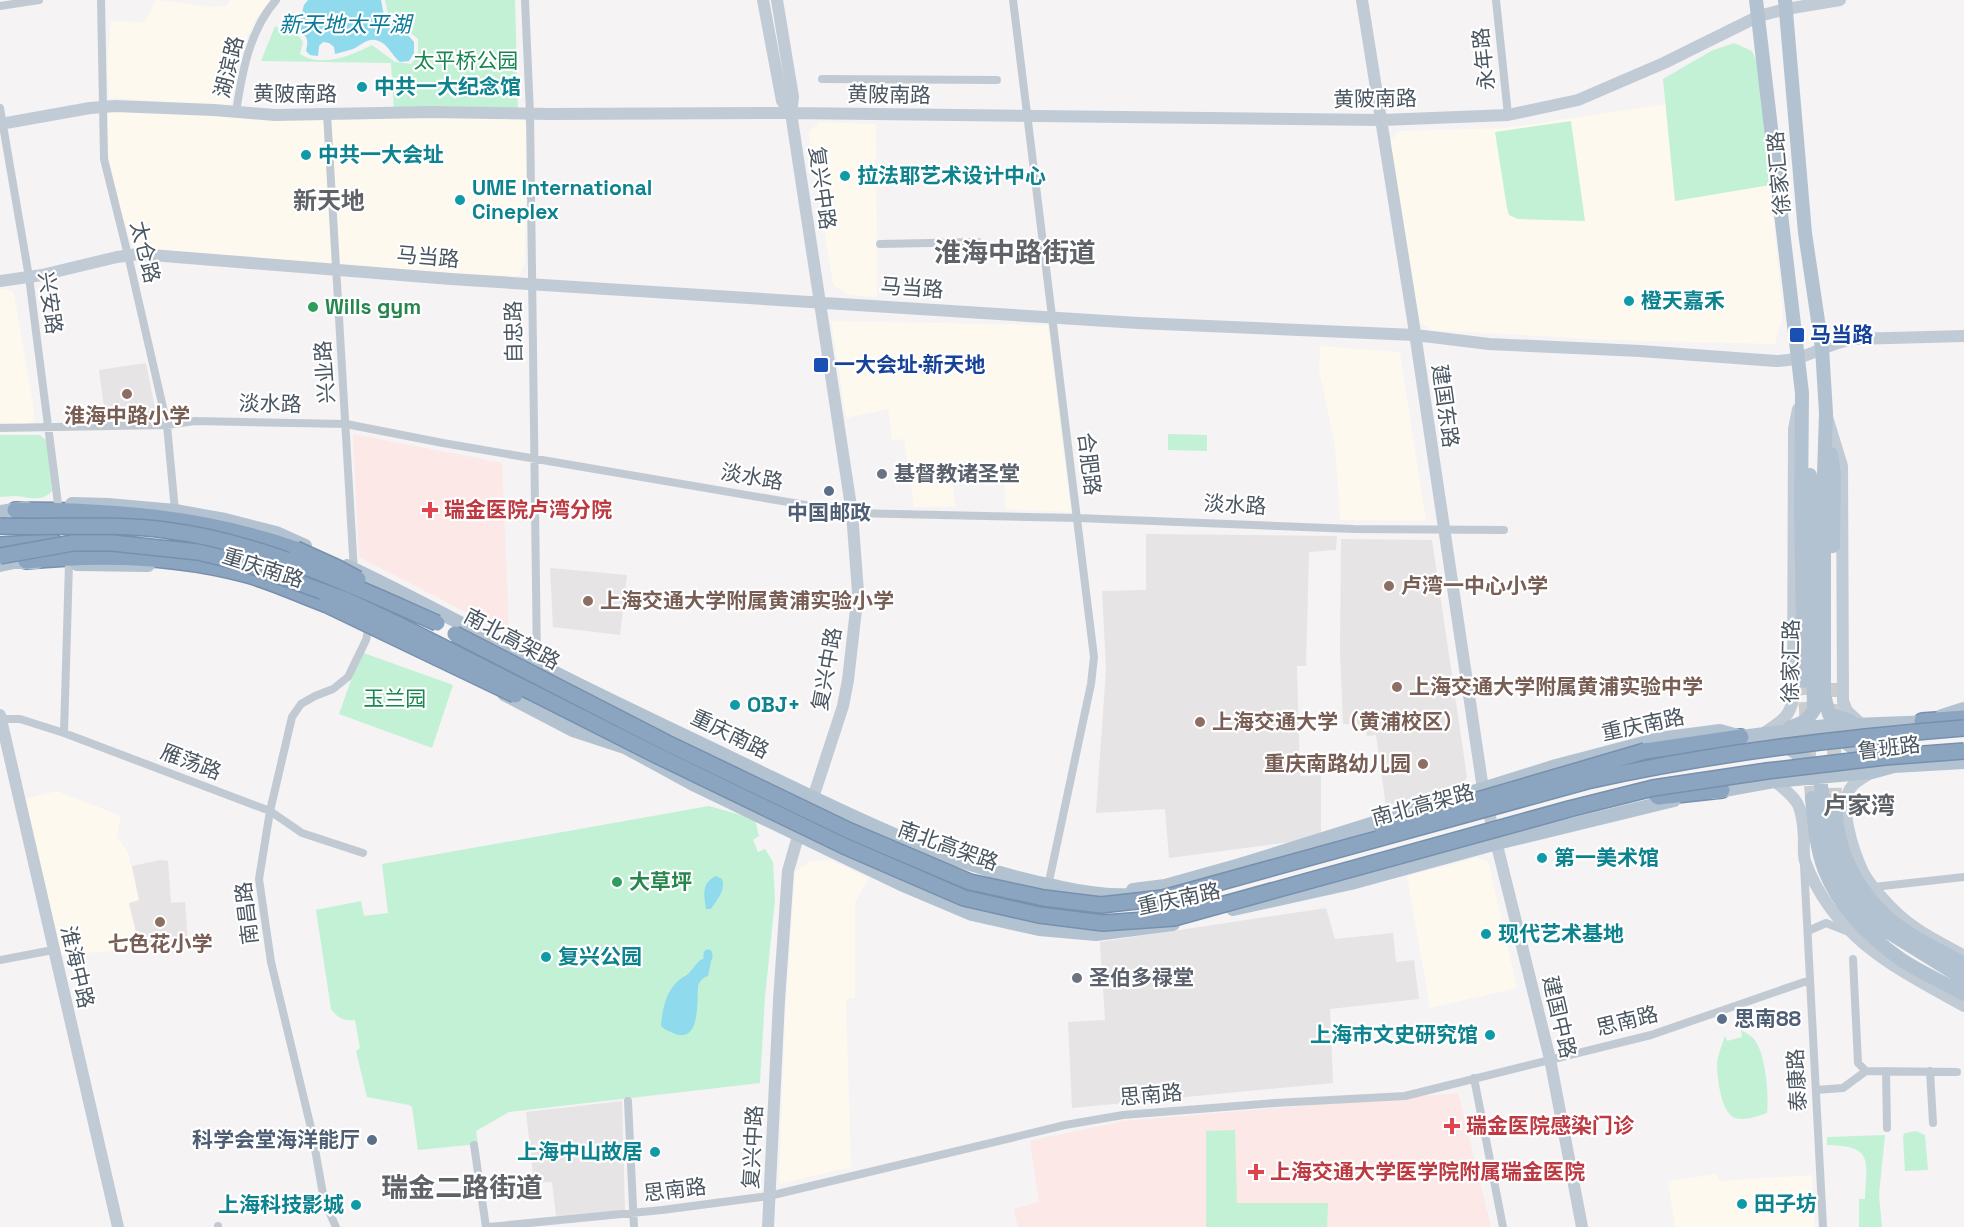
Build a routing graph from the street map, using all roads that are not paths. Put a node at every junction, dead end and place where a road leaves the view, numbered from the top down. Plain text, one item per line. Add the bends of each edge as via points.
1 (39, 0) edge
2 (101, 0) edge
3 (276, 0) edge
4 (525, 0) edge
5 (763, 0) edge
6 (777, 0) edge
7 (1013, 0) edge
8 (1362, 0) edge
9 (1496, 0) edge
10 (1756, 0) edge
11 (1840, 0) edge
12 (1785, 5) edge
13 (0, 6) edge
14 (1760, 16) junction
15 (822, 79) dead end
16 (997, 80) dead end
17 (102, 107) junction
18 (0, 108) edge
19 (236, 112) junction
20 (791, 113) junction
21 (327, 114) junction
22 (530, 114) junction
23 (1508, 115) junction
24 (1028, 116) junction
25 (1382, 120) junction
26 (1, 123) edge
27 (978, 242) dead end
28 (880, 244) dead end
29 (128, 255) junction
30 (337, 269) junction
31 (30, 277) junction
32 (0, 280) edge
33 (532, 284) junction
34 (820, 302) junction
35 (1053, 317) junction
36 (1415, 334) junction
37 (1964, 336) edge
38 (1822, 348) junction
39 (1798, 360) junction
40 (1802, 393) junction
41 (1826, 413) junction
42 (346, 424) junction
43 (167, 425) junction
44 (0, 428) edge
45 (48, 428) junction
46 (534, 458) junction
47 (61, 507) junction
48 (8, 511) edge
49 (175, 511) junction
50 (852, 513) junction
51 (1078, 518) junction
52 (0, 529) edge
53 (1443, 530) junction
54 (1504, 530) dead end
55 (73, 543) junction
56 (0, 545) edge
57 (7, 559) edge
58 (69, 563) junction
59 (353, 569) junction
60 (368, 620) junction
61 (437, 623) junction
62 (537, 663) junction
63 (1804, 681) tunnel mouth
64 (1833, 683) tunnel mouth
65 (1814, 697) junction
66 (550, 706) junction
67 (1964, 710) edge
68 (1, 717) edge
69 (1922, 721) junction
70 (1964, 721) edge
71 (560, 723) junction
72 (1861, 724) junction
73 (1826, 726) junction
74 (1964, 728) edge
75 (64, 733) junction
76 (1761, 735) junction
77 (1741, 737) junction
78 (626, 743) junction
79 (1964, 751) edge
80 (1964, 762) edge
81 (1894, 766) junction
82 (1872, 772) junction
83 (1820, 777) junction
84 (1774, 781) junction
85 (1722, 790) junction
86 (1485, 795) junction
87 (814, 798) junction
88 (1812, 798) tunnel mouth
89 (1835, 798) tunnel mouth
90 (270, 811) junction
91 (1491, 817) joint
92 (798, 833) junction
93 (1496, 838) junction
94 (363, 853) dead end
95 (1804, 858) junction
96 (1269, 869) junction
97 (1964, 877) edge
98 (1322, 878) junction
99 (1048, 886) junction
100 (1874, 887) junction
101 (1039, 929) junction
102 (1808, 931) junction
103 (1849, 932) junction
104 (53, 950) junction
105 (1964, 956) edge
106 (1853, 959) dead end
107 (0, 960) edge
108 (1964, 964) edge
109 (1810, 980) junction
110 (1964, 980) edge
111 (1964, 994) edge
112 (1964, 1006) edge
113 (1550, 1059) junction
114 (1866, 1071) junction
115 (1886, 1071) junction
116 (1930, 1071) junction
117 (1957, 1072) dead end
118 (1474, 1078) junction
119 (1816, 1090) junction
120 (628, 1101) dead end
121 (1933, 1123) dead end
122 (1887, 1128) dead end
123 (474, 1145) dead end
124 (769, 1196) junction
125 (633, 1213) junction
126 (118, 1227) edge
127 (336, 1227) edge
128 (488, 1227) edge
129 (634, 1227) edge
130 (768, 1227) edge
131 (1503, 1227) edge
132 (1582, 1227) edge
133 (1823, 1227) edge

1 - 13 street
2 - 17 street, 太仓路
3 - 19 street, 湖滨路 via 249,48
4 - 22 street, 自忠路
5 - 20 street, 复兴中路 via 782,101
6 - 20 street, 复兴中路 via 793,98
7 - 24 street, 合肥路
8 - 25 street, 建国东路
9 - 23 street, 永年路
10 - 14 main road, 徐家汇路
11 - 12 street, 黄陂南路
12 - 14 street, 黄陂南路
12 - 38 main road, 徐家汇路 via 1805,233
14 - 23 street, 黄陂南路 via 1578,100
14 - 39 main road, 徐家汇路
15 - 16 street
17 - 19 street, 黄陂南路
17 - 26 street, 黄陂南路
17 - 29 street, 太仓路 via 104,159
18 - 26 street, 兴安路
19 - 21 street, 黄陂南路
20 - 22 street, 黄陂南路
20 - 24 street, 黄陂南路
20 - 34 street, 复兴中路
21 - 22 street, 黄陂南路
21 - 30 street, 兴业路
22 - 33 street, 自忠路
23 - 25 street, 黄陂南路
24 - 25 street, 黄陂南路
24 - 35 street, 合肥路
25 - 36 street, 建国东路
26 - 31 street, 兴安路
27 - 28 street
29 - 30 street, 马当路
29 - 31 street, 马当路
29 - 43 street, 太仓路
30 - 33 street, 马当路
30 - 42 street, 兴业路
31 - 32 street, 马当路
31 - 45 street, 兴安路
33 - 34 street, 马当路
33 - 46 street, 自忠路
34 - 35 street, 马当路
34 - 50 street, 复兴中路
35 - 36 street, 马当路
35 - 51 street, 合肥路
36 - 39 street, 马当路 via 1490,344
36 - 53 street, 建国东路
37 - 38 street, 马当路 via 1853,339
38 - 39 street, 马当路
38 - 41 main road, 徐家汇路
39 - 40 main road, 徐家汇路
40 - 63 main road, 徐家汇路
40 - 65 main road, 徐家汇路 via 1809,420
40 - 76 street via 1794,429 1793,699 1786,717
41 - 64 main road via 1834,474
41 - 72 main road, 徐家汇路 via 1824,695 1828,714
42 - 43 street, 淡水路 via 195,421
42 - 46 street, 淡水路
42 - 59 street, 兴业路
43 - 45 street, 淡水路
43 - 49 street, 太仓路
44 - 45 street, 淡水路
45 - 47 street, 兴安路
46 - 50 street, 淡水路
46 - 62 street, 自忠路
47 - 48 highway
47 - 49 main road, 重庆南路 via 108,505
47 - 61 highway, bridge via 161,517 255,535 336,567
49 - 59 main road, 重庆南路 via 276,533
50 - 51 street, 淡水路
50 - 87 street, 复兴中路 via 858,592 848,680
51 - 53 street, 淡水路
51 - 99 street, 合肥路 via 1093,671
52 - 59 main road, 重庆南路 via 58,521 164,526
52 - 61 highway, 南北高架路, bridge via 136,527 226,540 349,584
53 - 54 street, 淡水路
53 - 86 street, 建国东路
55 - 56 highway, 南北高架路, bridge
55 - 57 highway, bridge
55 - 78 highway, 南北高架路, bridge via 156,546 244,563 387,619
57 - 58 main road, 重庆南路
57 - 60 main road, 重庆南路 via 49,545 175,550 248,567 302,587
57 - 78 highway, bridge via 167,559 246,574 325,604
58 - 60 main road, 重庆南路 via 165,565 229,575
58 - 75 street
59 - 60 street, 兴业路
59 - 62 main road, 重庆南路
60 - 66 main road, 重庆南路 via 490,673
60 - 71 main road, 重庆南路
60 - 90 street, 南昌路 via 366,640 348,677 301,704 292,717
61 - 96 highway, 南北高架路, bridge via 667,743 850,831 970,882 1101,905 1163,898
62 - 87 main road, 重庆南路
65 - 73 main road
65 - 76 main road, 徐家汇路 via 1814,710 1802,724
66 - 71 main road
66 - 78 main road, 重庆南路
67 - 69 main road, 鲁班路
68 - 75 street, 雁荡路
68 - 104 street, 淮海中路
69 - 70 highway
69 - 72 main road, 鲁班路
71 - 78 main road, 重庆南路
72 - 73 main road, 鲁班路
73 - 76 main road, 重庆南路
73 - 81 main road via 1874,762
74 - 96 highway, 南北高架路, bridge via 1765,748 1648,767
75 - 90 street, 雁荡路
76 - 77 main road, 重庆南路
76 - 83 main road via 1793,750
77 - 86 main road, 重庆南路 via 1720,731 1659,739 1556,766
77 - 96 highway, bridge via 1645,751 1338,842
78 - 92 main road, 重庆南路 via 695,785
78 - 98 highway, 南北高架路, bridge via 964,898 1039,915 1103,923 1174,918
79 - 98 highway, 南北高架路, bridge via 1767,771 1653,788
80 - 81 main road, 鲁班路
81 - 82 main road, 鲁班路
82 - 83 main road, 鲁班路
82 - 100 street via 1853,785 1846,807 1851,844
83 - 84 main road, 重庆南路
83 - 110 main road via 1827,837 1843,879 1861,906 1885,930
84 - 85 main road, 重庆南路
84 - 95 street via 1796,798 1803,814
85 - 93 main road, 重庆南路
85 - 98 highway, bridge via 1658,797 1375,871
86 - 91 street, 建国东路
86 - 99 main road, 重庆南路 via 1165,886 1105,894
87 - 92 street, 复兴中路
87 - 99 main road, 重庆南路 via 959,861
88 - 111 main road via 1824,870 1850,913 1899,958
89 - 108 main road via 1838,834 1846,860 1874,903 1885,916 1917,938
90 - 94 street, 雁荡路 via 302,832
90 - 127 street, 南昌路 via 259,879 271,962 312,1132 324,1200
91 - 93 street, 建国中路
92 - 101 main road, 重庆南路 via 972,914
92 - 124 street, 复兴中路 via 788,871
93 - 101 main road, 重庆南路 via 1168,925 1096,934
93 - 113 street, 建国中路
95 - 102 street, 泰康路
95 - 103 street via 1825,900
97 - 100 street
99 - 101 street, 合肥路
100 - 105 street via 1918,930
102 - 103 street via 1826,923
102 - 109 street, 泰康路
103 - 112 street via 1898,970
104 - 107 street
104 - 126 street, 淮海中路
106 - 114 street via 1858,1063
109 - 113 street, 思南路 via 1651,1035
109 - 119 street, 泰康路
113 - 118 street, 思南路
113 - 132 street, 建国中路
114 - 115 street
114 - 119 street via 1843,1088
115 - 116 street
115 - 122 street
116 - 117 street
116 - 121 street
118 - 124 street, 思南路 via 1405,1096 1123,1115 1065,1125
118 - 131 street
119 - 133 street, 泰康路
120 - 125 street
123 - 128 street
124 - 125 street, 思南路
124 - 130 street, 复兴中路
125 - 128 street, 思南路
125 - 129 street

